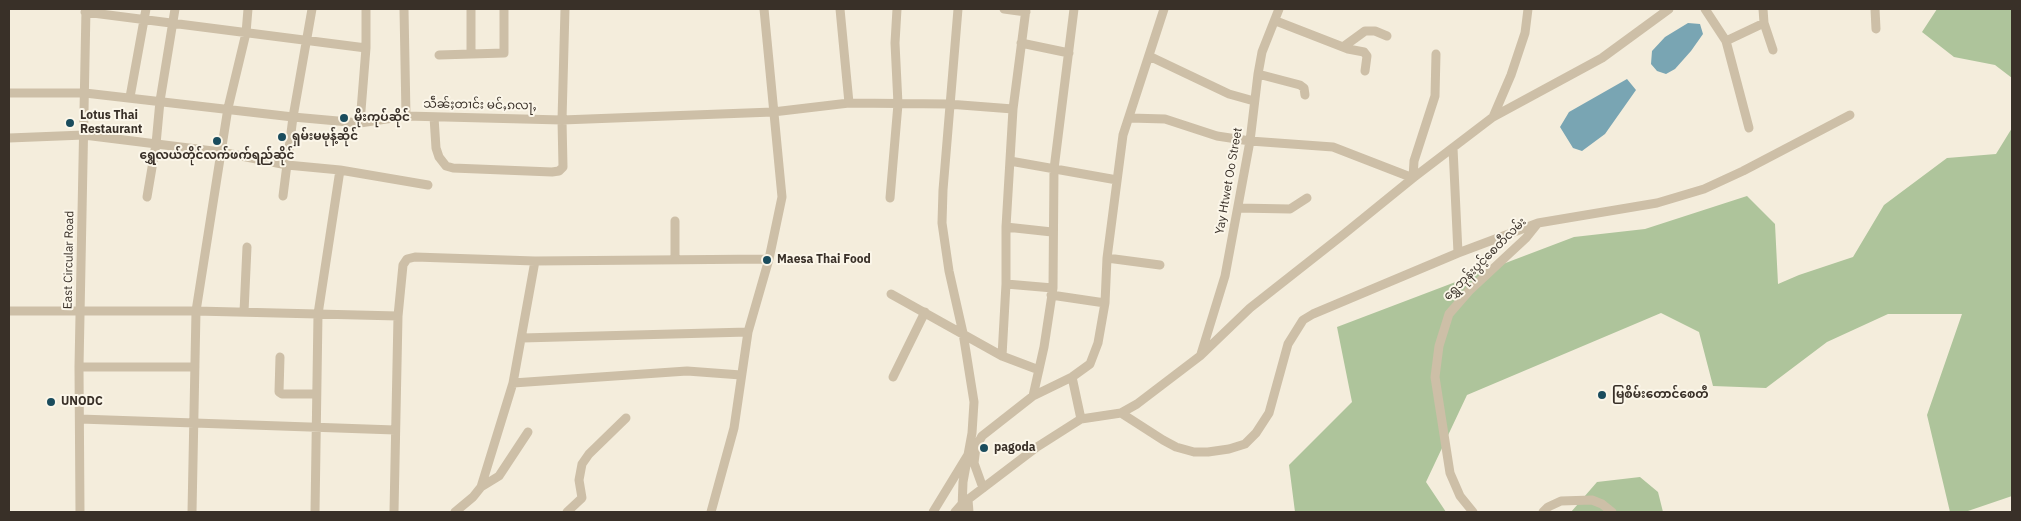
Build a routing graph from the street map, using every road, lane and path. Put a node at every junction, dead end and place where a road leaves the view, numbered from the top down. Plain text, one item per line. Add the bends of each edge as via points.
1 (146, 9) edge
2 (175, 9) edge
3 (248, 9) edge
4 (312, 9) edge
5 (366, 9) edge
6 (404, 9) edge
7 (471, 9) edge
8 (504, 9) edge
9 (566, 9) edge
10 (764, 9) edge
11 (840, 9) edge
12 (898, 9) edge
13 (958, 9) edge
14 (1004, 9) edge
15 (1074, 9) edge
16 (1164, 9) edge
17 (1279, 9) edge
18 (1528, 9) edge
19 (1669, 9) edge
20 (1705, 9) edge
21 (1763, 9) edge
22 (1875, 9) edge
23 (86, 10) edge
24 (1026, 10) edge
25 (144, 19) junction
26 (1276, 21) junction
27 (173, 22) junction
28 (1764, 23) junction
29 (1876, 29) dead end
30 (246, 33) junction
31 (1387, 36) dead end
32 (307, 40) junction
33 (1726, 41) junction
34 (1021, 43) junction
35 (1343, 47) junction
36 (366, 48) junction
37 (1773, 50) dead end
38 (1069, 53) junction
39 (472, 54) junction
40 (1436, 54) dead end
41 (439, 55) dead end
42 (1149, 56) junction
43 (1366, 71) dead end
44 (1258, 74) junction
45 (85, 93) junction
46 (9, 94) edge
47 (1305, 96) dead end
48 (130, 97) junction
49 (160, 101) junction
50 (1254, 101) junction
51 (849, 103) junction
52 (898, 104) junction
53 (952, 104) junction
54 (228, 108) junction
55 (1012, 109) junction
56 (773, 112) junction
57 (1850, 115) dead end
58 (406, 116) junction
59 (293, 117) junction
60 (434, 117) junction
61 (1492, 117) junction
62 (1130, 118) junction
63 (562, 120) junction
64 (360, 123) junction
65 (1749, 128) dead end
66 (84, 136) junction
67 (9, 138) edge
68 (1250, 141) junction
69 (156, 144) junction
70 (1453, 148) junction
71 (221, 152) junction
72 (1010, 161) junction
73 (287, 165) junction
74 (1054, 169) junction
75 (340, 170) junction
76 (1413, 178) junction
77 (1117, 180) junction
78 (428, 185) dead end
79 (283, 196) dead end
80 (147, 197) dead end
81 (890, 198) dead end
82 (1307, 198) dead end
83 (1238, 208) junction
84 (675, 221) dead end
85 (1538, 223) junction
86 (1006, 226) junction
87 (1052, 232) junction
88 (247, 247) dead end
89 (1458, 253) junction
90 (1107, 258) junction
91 (675, 260) junction
92 (769, 260) junction
93 (535, 261) junction
94 (1160, 265) dead end
95 (1006, 284) junction
96 (1052, 292) junction
97 (891, 294) dead end
98 (1105, 303) junction
99 (80, 310) junction
100 (9, 311) edge
101 (196, 311) junction
102 (244, 312) junction
103 (925, 312) junction
104 (318, 314) junction
105 (398, 316) junction
106 (748, 332) junction
107 (963, 333) junction
108 (522, 338) junction
109 (1002, 356) junction
110 (1200, 356) junction
111 (280, 357) dead end
112 (79, 366) junction
113 (195, 367) junction
114 (1039, 370) junction
115 (741, 375) junction
116 (893, 377) dead end
117 (1072, 377) junction
118 (513, 383) junction
119 (316, 394) junction
120 (1033, 396) junction
121 (1121, 413) junction
122 (626, 418) dead end
123 (80, 419) junction
124 (1080, 419) junction
125 (194, 422) junction
126 (315, 427) junction
127 (395, 430) junction
128 (528, 432) dead end
129 (972, 450) junction
130 (481, 487) junction
131 (983, 488) junction
132 (964, 505) edge
133 (80, 512) edge
134 (192, 512) edge
135 (315, 512) edge
136 (394, 512) edge
137 (454, 512) edge
138 (568, 512) edge
139 (711, 512) edge
140 (933, 512) edge
141 (955, 512) edge
142 (969, 512) edge
143 (1473, 512) edge
144 (1543, 512) edge
145 (1612, 512) edge

1 - 25 street
2 - 27 street
3 - 30 street
4 - 32 street
5 - 36 street
6 - 58 street
7 - 39 street
8 - 39 street via 504,54
9 - 63 street
10 - 56 street
11 - 51 street
12 - 52 street via 895,43
13 - 53 street
14 - 24 street
15 - 38 street
16 - 42 street
17 - 26 street, Yay Htwet Oo Street
18 - 61 street via 1511,74
19 - 61 street via 1602,58
20 - 33 street
21 - 28 street
22 - 29 street
23 - 25 street
23 - 45 street, East Circular Road
24 - 34 street
25 - 27 street
25 - 48 street
26 - 35 street
26 - 44 street, Yay Htwet Oo Street via 1262,52
27 - 30 street
27 - 49 street
28 - 33 street
28 - 37 street
30 - 32 street
30 - 54 street
31 - 35 street via 1365,31
32 - 36 street
32 - 59 street
33 - 65 street
34 - 38 street
34 - 55 street
35 - 43 street via 1364,52 1367,56
36 - 64 street
38 - 74 street
39 - 41 street
40 - 76 street via 1435,96 1414,161
42 - 50 street via 1229,94
42 - 62 street
44 - 47 street via 1300,85
44 - 50 street, Yay Htwet Oo Street
45 - 46 street, သဵၼ်ႈတၢင်း မင်ႇၵလႃႇ
45 - 48 street, သဵၼ်ႈတၢင်း မင်ႇၵလႃႇ
45 - 66 street, East Circular Road
48 - 49 street, သဵၼ်ႈတၢင်း မင်ႇၵလႃႇ
49 - 54 street, သဵၼ်ႈတၢင်း မင်ႇၵလႃႇ
49 - 69 street
50 - 68 street, Yay Htwet Oo Street
51 - 52 street, သဵၼ်ႈတၢင်း မင်ႇၵလႃႇ
51 - 56 street, သဵၼ်ႈတၢင်း မင်ႇၵလႃႇ
52 - 53 street, သဵၼ်ႈတၢင်း မင်ႇၵလႃႇ
52 - 81 street
53 - 55 street, သဵၼ်ႈတၢင်း မင်ႇၵလႃႇ
53 - 107 street via 942,223
54 - 59 street, သဵၼ်ႈတၢင်း မင်ႇၵလႃႇ
54 - 71 street
55 - 72 street
56 - 63 street, သဵၼ်ႈတၢင်း မင်ႇၵလႃႇ
56 - 92 street via 782,197
57 - 85 street via 1704,189 1657,203
58 - 60 street, သဵၼ်ႈတၢင်း မင်ႇၵလႃႇ
58 - 64 street, သဵၼ်ႈတၢင်း မင်ႇၵလႃႇ
59 - 64 street, သဵၼ်ႈတၢင်း မင်ႇၵလႃႇ
59 - 73 street
60 - 63 street, သဵၼ်ႈတၢင်း မင်ႇၵလႃႇ
60 - 63 street via 436,148 446,166 552,172 563,167
61 - 70 street
62 - 68 street via 1165,119 1218,136
62 - 77 street via 1123,135
66 - 67 street
66 - 69 street
66 - 99 street, East Circular Road
68 - 76 street via 1333,147
68 - 83 street, Yay Htwet Oo Street
69 - 71 street
69 - 80 street
70 - 76 street
70 - 89 street
71 - 73 street
71 - 101 street
72 - 74 street
72 - 86 street
73 - 75 street
73 - 79 street
74 - 77 street
74 - 87 street
75 - 78 street
75 - 104 street
76 - 110 street via 1250,308
77 - 90 street
82 - 83 street via 1290,209
83 - 110 street, Yay Htwet Oo Street via 1225,276
84 - 91 street
85 - 89 street
85 - 143 street, ရွှေဘုန်းပွင့်စေတီလမ်း via 1449,314 1439,346 1435,377 1450,472 1460,496
86 - 87 street
86 - 95 street
87 - 96 street
88 - 102 street
89 - 121 street via 1303,320 1284,352 1269,413 1245,444 1194,452 1176,447
90 - 94 street
90 - 98 street
91 - 92 street
91 - 93 street
92 - 106 street
93 - 105 street via 407,259 403,265
93 - 108 street
95 - 96 street
95 - 109 street
96 - 98 street
96 - 114 street
97 - 103 street
98 - 117 street via 1098,343 1090,364
99 - 100 street
99 - 101 street
99 - 112 street, East Circular Road
101 - 102 street
101 - 113 street
102 - 104 street
103 - 107 street
103 - 116 street
104 - 105 street
104 - 119 street
105 - 127 street
106 - 108 street
106 - 115 street
107 - 109 street
107 - 129 street via 974,402
108 - 118 street
109 - 114 street
110 - 121 street
111 - 119 street via 279,392
112 - 113 street
112 - 123 street, East Circular Road
113 - 125 street
114 - 120 street
115 - 118 street via 687,371
115 - 139 street via 734,428
117 - 120 street
117 - 124 street
118 - 130 street
119 - 126 street
120 - 129 street via 982,436
121 - 124 street
122 - 138 street via 582,464 579,480 582,498
123 - 125 street
123 - 133 street, East Circular Road
124 - 131 street
125 - 126 street
125 - 134 street
126 - 127 street
126 - 135 street
127 - 136 street
128 - 130 street via 499,476
129 - 131 street
129 - 132 street via 962,482
129 - 140 street
130 - 137 street via 473,498
131 - 132 street
132 - 141 street
132 - 142 street
144 - 145 street via 1561,501 1592,500

